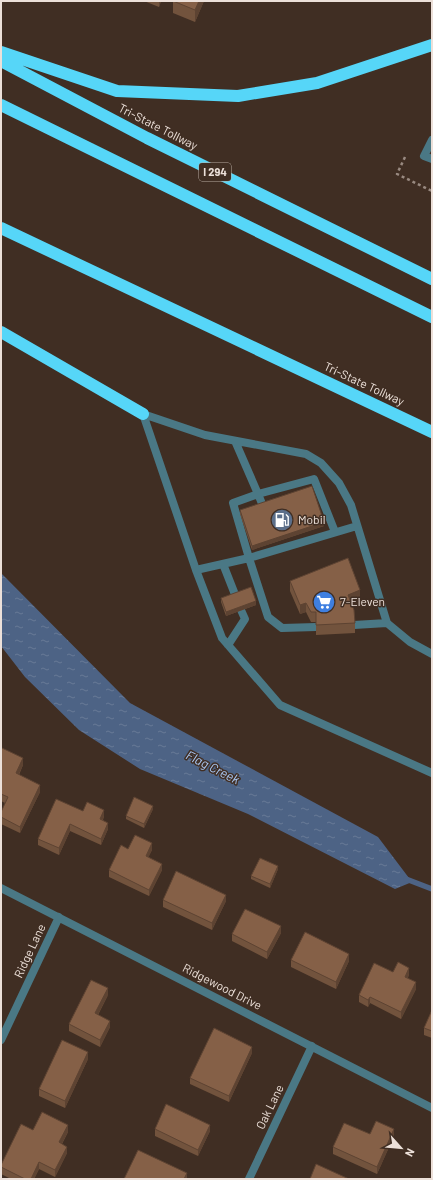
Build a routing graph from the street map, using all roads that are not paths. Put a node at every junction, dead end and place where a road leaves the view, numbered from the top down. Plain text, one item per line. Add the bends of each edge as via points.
1 (432, 45) edge
2 (1, 52) edge
3 (1, 61) edge
4 (1, 105) edge
5 (432, 140) edge
6 (432, 159) edge
7 (1, 228) edge
8 (432, 279) edge
9 (432, 317) edge
10 (1, 332) edge
11 (143, 414) junction
12 (432, 432) edge
13 (235, 441) junction
14 (286, 486) junction
15 (258, 494) junction
16 (290, 497) edge
17 (263, 506) edge
18 (357, 526) junction
19 (335, 532) junction
20 (249, 558) junction
21 (223, 564) junction
22 (196, 570) junction
23 (236, 597) edge
24 (241, 610) edge
25 (387, 623) junction
26 (354, 625) edge
27 (316, 627) edge
28 (228, 645) junction
29 (432, 654) edge
30 (432, 773) edge
31 (1, 888) edge
32 (59, 917) junction
33 (1, 1040) edge
34 (312, 1046) junction
35 (432, 1108) edge
36 (249, 1179) edge

1 - 2 highway via 317,83 238,96 117,91
3 - 8 highway, Tri-State Tollway / I 294 via 154,141
4 - 9 highway
5 - 6 street via 424,156
7 - 12 highway, Tri-State Tollway
10 - 11 highway
11 - 13 street via 205,435
11 - 22 street
13 - 15 street
13 - 18 street via 306,454 321,463 334,476 344,492
14 - 15 street
14 - 16 street
14 - 19 street via 314,479
15 - 17 street
15 - 20 street via 233,503
18 - 19 street
18 - 25 street
19 - 20 street via 277,545
20 - 21 street
20 - 27 street via 268,617 282,628
21 - 22 street
21 - 23 street
22 - 28 street via 222,638
24 - 28 street via 245,620
25 - 26 street
25 - 29 street via 410,642
28 - 30 street via 280,705
31 - 32 street, Ridgewood Drive
32 - 33 street, Ridge Lane
32 - 34 street, Ridgewood Drive
34 - 35 street, Ridgewood Drive
34 - 36 street, Oak Lane

